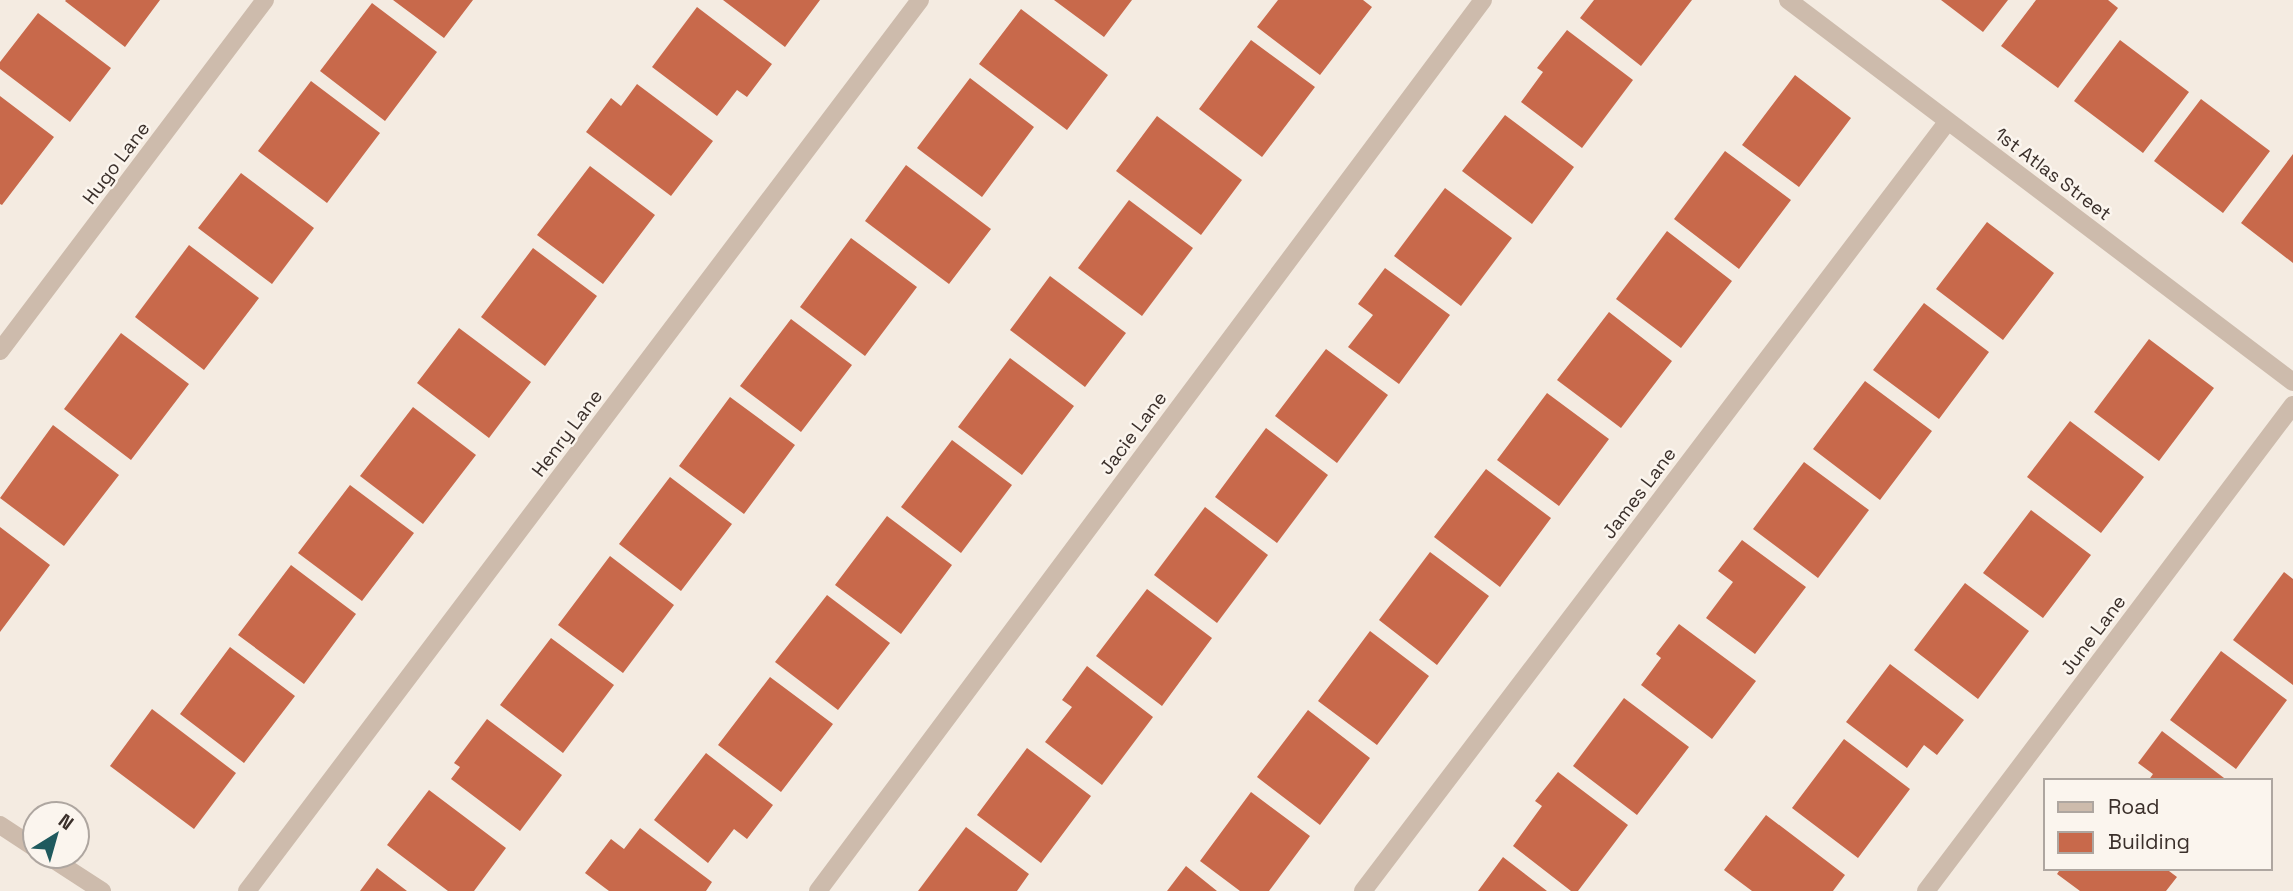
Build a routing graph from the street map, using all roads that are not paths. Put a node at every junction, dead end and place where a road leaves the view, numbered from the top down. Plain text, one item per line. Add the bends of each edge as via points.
1 (265, 0) edge
2 (920, 0) edge
3 (1483, 0) edge
4 (1788, 0) edge
5 (1948, 121) junction
6 (0, 351) edge
7 (2293, 382) edge
8 (2293, 405) edge
9 (0, 825) edge
10 (21, 839) edge
11 (70, 870) edge
12 (102, 891) edge
13 (247, 891) edge
14 (818, 891) edge
15 (1363, 891) edge
16 (1926, 891) edge

1 - 6 street, Hugo Lane
2 - 13 street, Henry Lane
3 - 14 street, Jacie Lane
4 - 5 street, 1st Atlas Street
5 - 7 street, 1st Atlas Street
5 - 15 street, James Lane
8 - 16 street, June Lane
9 - 10 street
11 - 12 street

